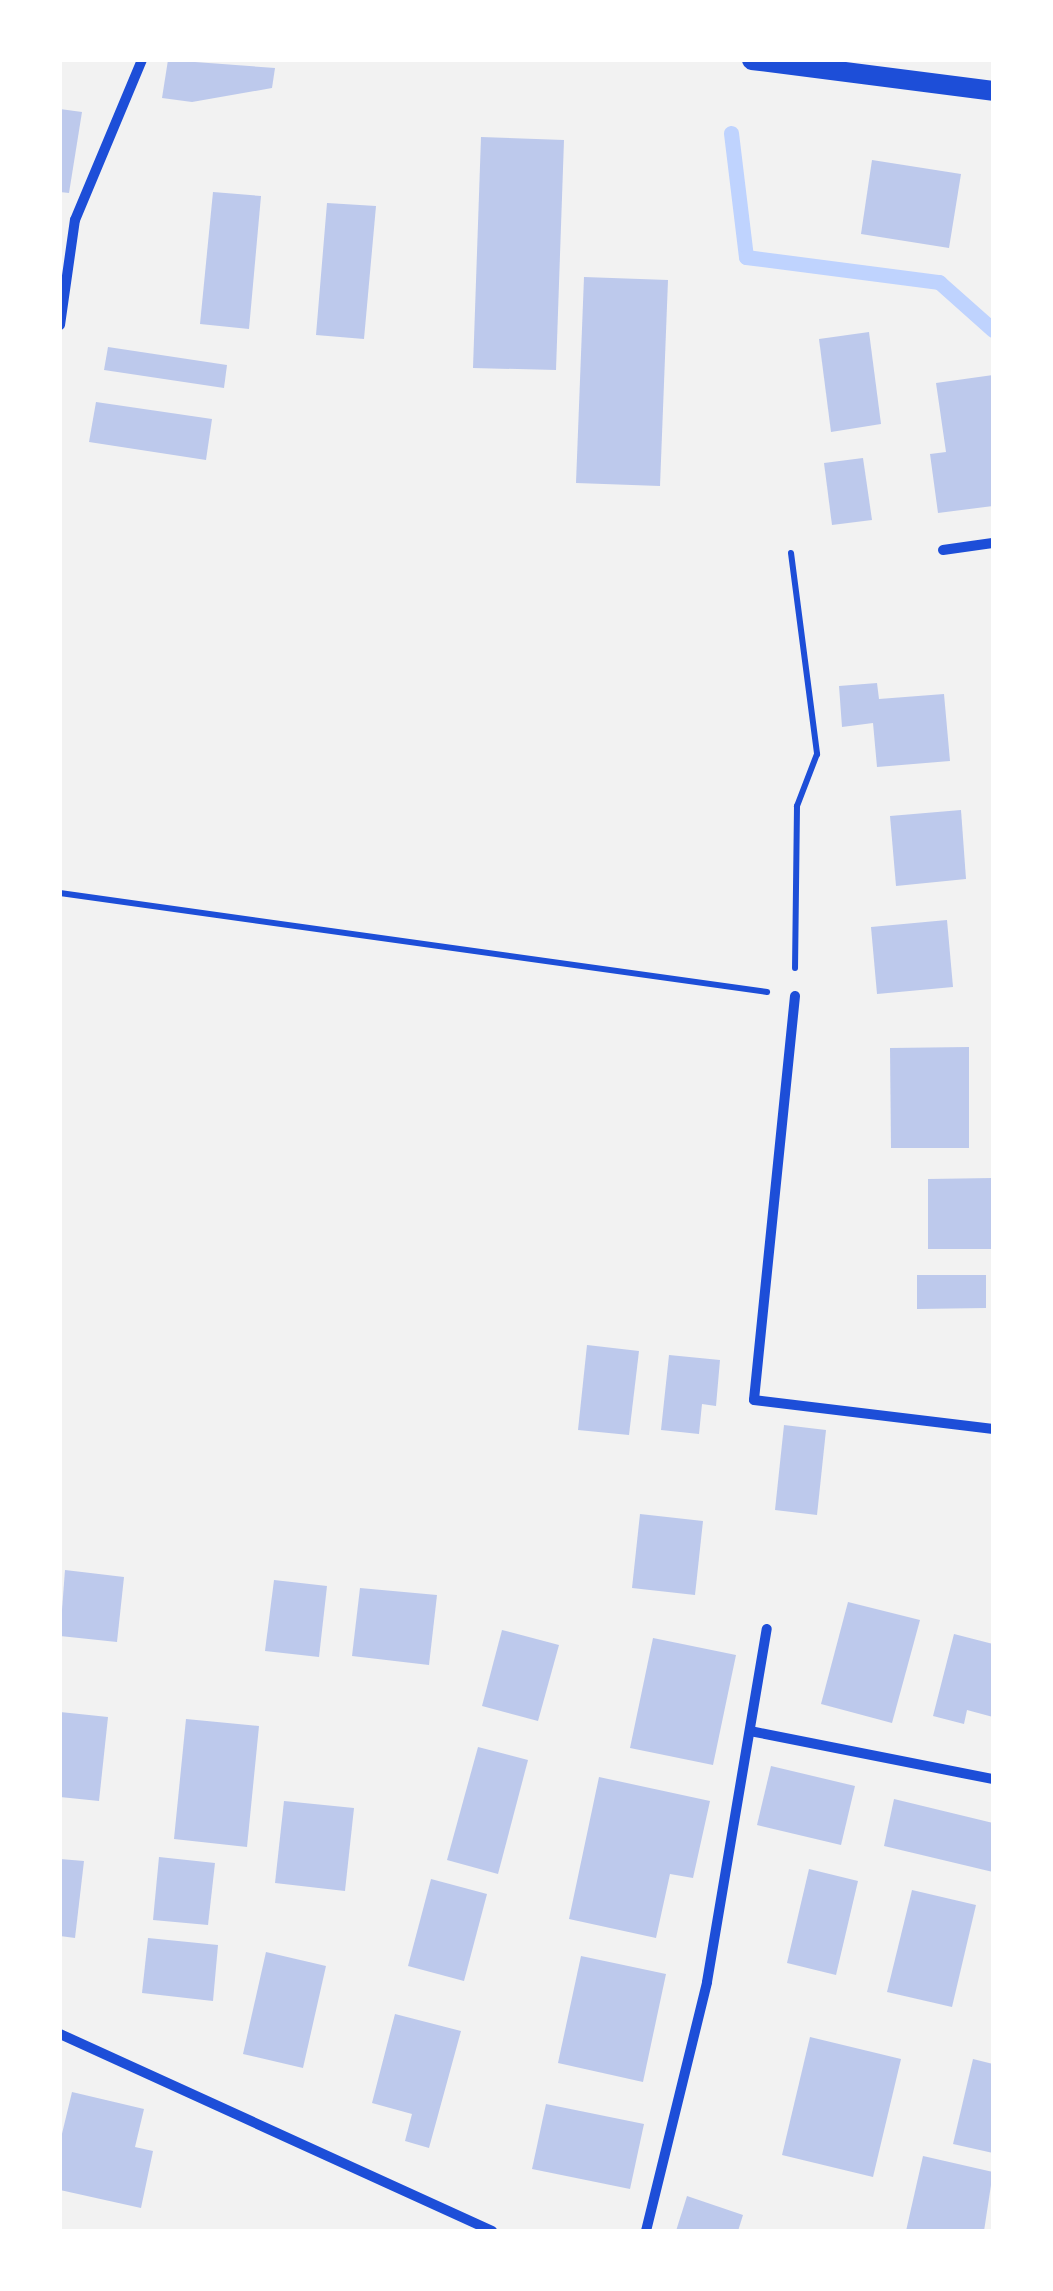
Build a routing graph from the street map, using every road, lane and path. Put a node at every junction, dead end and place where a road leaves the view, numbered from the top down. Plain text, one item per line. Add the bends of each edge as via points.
1 (142, 60) edge
2 (752, 60) edge
3 (993, 91) edge
4 (60, 325) edge
5 (993, 544) edge
6 (943, 550) dead end
7 (792, 552) dead end
8 (60, 892) edge
9 (795, 996) junction
10 (993, 1429) edge
11 (768, 1629) dead end
12 (750, 1731) junction
13 (993, 1779) edge
14 (60, 2034) edge
15 (492, 2231) edge
16 (646, 2231) edge

1 - 4 street via 75,220
2 - 3 main road
5 - 6 street
7 - 9 path via 817,754 797,806
8 - 9 path
9 - 10 street via 754,1400
11 - 12 street
12 - 13 street
12 - 16 street via 707,1982
14 - 15 street

